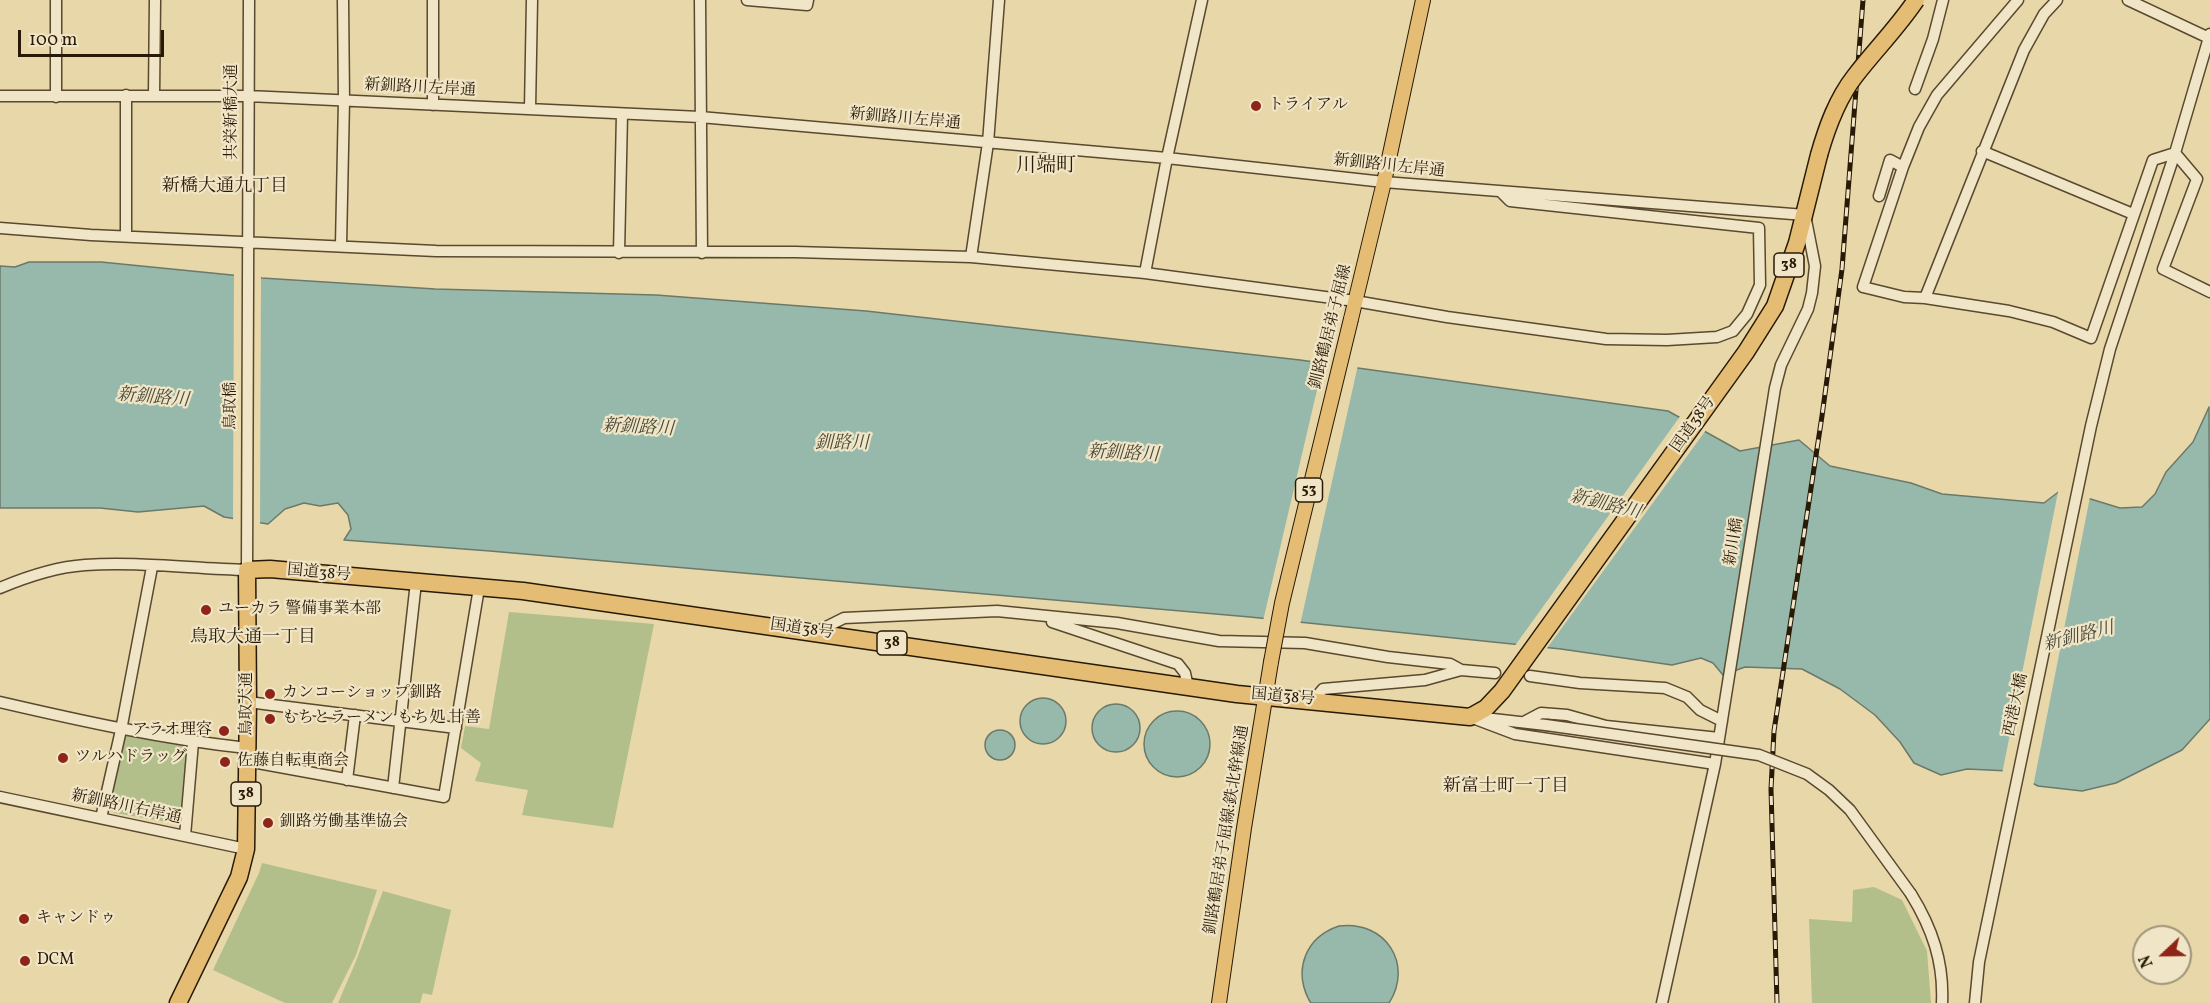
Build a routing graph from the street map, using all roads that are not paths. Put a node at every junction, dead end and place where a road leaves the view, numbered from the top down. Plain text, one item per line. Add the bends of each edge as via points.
1 (56, 0) edge
2 (154, 0) edge
3 (249, 0) edge
4 (343, 0) edge
5 (433, 0) edge
6 (532, 0) edge
7 (700, 0) edge
8 (747, 0) edge
9 (808, 0) edge
10 (999, 0) edge
11 (1202, 0) edge
12 (1422, 0) edge
13 (1916, 0) edge
14 (1943, 0) edge
15 (2018, 0) edge
16 (2057, 0) edge
17 (2128, 0) edge
18 (2209, 36) edge
19 (1915, 90) dead end
20 (126, 95) junction
21 (154, 95) junction
22 (0, 96) edge
23 (248, 96) junction
24 (56, 97) junction
25 (344, 100) junction
26 (433, 105) junction
27 (530, 109) junction
28 (622, 114) junction
29 (700, 117) junction
30 (988, 143) junction
31 (1982, 151) junction
32 (2175, 153) junction
33 (1167, 158) junction
34 (1903, 167) junction
35 (1384, 182) junction
36 (1501, 192) junction
37 (1879, 196) dead end
38 (2133, 214) junction
39 (1805, 215) junction
40 (0, 228) edge
41 (126, 236) junction
42 (248, 241) junction
43 (341, 245) junction
44 (619, 253) junction
45 (702, 253) junction
46 (971, 257) junction
47 (247, 261) joint
48 (1145, 273) junction
49 (2210, 292) edge
50 (1924, 298) junction
51 (1355, 301) junction
52 (152, 567) junction
53 (247, 570) junction
54 (416, 582) junction
55 (0, 588) edge
56 (479, 588) junction
57 (1035, 616) junction
58 (815, 632) junction
59 (1271, 662) joint
60 (1461, 670) junction
61 (1495, 673) dead end
62 (1522, 673) junction
63 (1188, 687) junction
64 (1265, 697) junction
65 (1313, 701) junction
66 (0, 702) edge
67 (248, 702) junction
68 (355, 715) junction
69 (1470, 717) junction
70 (399, 720) junction
71 (1722, 721) junction
72 (1524, 722) junction
73 (456, 728) junction
74 (121, 730) junction
75 (1719, 738) junction
76 (192, 742) junction
77 (247, 755) junction
78 (1714, 764) junction
79 (347, 780) junction
80 (393, 788) junction
81 (0, 797) edge
82 (101, 818) junction
83 (185, 836) junction
84 (246, 849) junction
85 (178, 1003) edge
86 (1220, 1003) edge
87 (1662, 1003) edge
88 (1942, 1003) edge
89 (1975, 1003) edge

1 - 24 street
2 - 21 street
3 - 23 street, 共栄新橋大通
4 - 25 street
5 - 26 street
6 - 27 street
7 - 29 street
8 - 9 street via 807,5
10 - 30 street
11 - 33 street
12 - 35 main road, 釧路鶴居弟子屈線 / 53
13 - 39 highway, 国道38号 / 38, bridge via 1854,76 1839,101 1826,131
14 - 19 street
15 - 34 street via 1937,95
16 - 31 street via 2044,14 2024,50
17 - 18 street
18 - 32 street, 西港大橋
20 - 21 street, 新釧路川左岸通
20 - 24 street, 新釧路川左岸通
20 - 41 street
21 - 23 street, 新釧路川左岸通
22 - 24 street, 新釧路川左岸通
23 - 25 street, 新釧路川左岸通
23 - 42 street, 共栄新橋大通
25 - 26 street, 新釧路川左岸通
25 - 43 street
26 - 27 street, 新釧路川左岸通
27 - 28 street, 新釧路川左岸通
28 - 29 street, 新釧路川左岸通
28 - 44 street
29 - 30 street, 新釧路川左岸通
29 - 45 street
30 - 33 street, 新釧路川左岸通
30 - 46 street
31 - 38 street
31 - 50 street
32 - 38 street via 2153,160
32 - 49 street via 2196,179 2163,269
32 - 89 street, 西港大橋 via 2110,349 2091,426 1980,962
33 - 35 street, 新釧路川左岸通
33 - 48 street
34 - 37 street via 1890,160
34 - 50 street via 1863,287
35 - 36 street, 新釧路川左岸通
35 - 51 main road, 釧路鶴居弟子屈線 / 53
36 - 39 street, 新釧路川左岸通
36 - 51 street via 1510,201 1522,203 1759,228 1760,285 1747,314 1733,332 1699,339 1606,339
38 - 50 street via 2091,338 2009,310
39 - 62 highway, 国道38号 / 38 via 1775,306
39 - 71 street, 新川橋 via 1815,266 1812,293 1775,388
40 - 41 street
41 - 42 street
42 - 43 street
42 - 47 street, 共栄新橋大通
43 - 44 street via 436,251
44 - 45 street
45 - 46 street
46 - 48 street
47 - 53 street, 鳥取橋
48 - 51 street
51 - 59 main road, 釧路鶴居弟子屈線 / 53, bridge
52 - 53 street
52 - 55 street via 82,565 22,578
52 - 74 street
53 - 54 highway, 国道38号 / 38
53 - 67 highway, 鳥取大通 / 38
54 - 56 highway, 国道38号 / 38
54 - 70 street
56 - 58 highway, 国道38号 / 38
56 - 73 street
57 - 58 street via 997,611 844,618
57 - 60 street via 1117,623 1219,641 1305,643 1450,664
57 - 63 street via 1178,664 1185,672
58 - 63 highway, 国道38号 / 38
59 - 64 main road, 釧路鶴居弟子屈線:鉄北幹線通 / 53
60 - 61 street
60 - 65 street via 1425,680 1323,689
62 - 69 highway, 国道38号 / 38 via 1486,708
62 - 71 street via 1580,683 1665,688 1687,697 1700,710
63 - 64 highway, 国道38号 / 38
64 - 65 highway, 国道38号 / 38
64 - 86 main road, 釧路鶴居弟子屈線:鉄北幹線通 / 53
65 - 69 highway, 国道38号 / 38
66 - 74 street
67 - 68 street
67 - 77 highway, 鳥取大通 / 38
68 - 70 street
68 - 79 street
69 - 72 street
69 - 78 street via 1515,734
70 - 73 street
70 - 80 street
71 - 75 street, 新川橋
72 - 75 street via 1541,713 1567,715 1606,726
72 - 88 street, bridge via 1759,755 1807,774 1850,810 1925,917 1937,946
73 - 80 street via 444,797
74 - 76 street
74 - 82 street
75 - 78 street, 新川橋
76 - 77 street
76 - 83 street
77 - 79 street
77 - 84 highway, 鳥取大通 / 38
78 - 87 street, 新川橋
79 - 80 street
81 - 82 street, 新釧路川右岸通
82 - 83 street, 新釧路川右岸通
83 - 84 street, 新釧路川右岸通
84 - 85 highway, 鳥取大通 / 38 via 239,877

